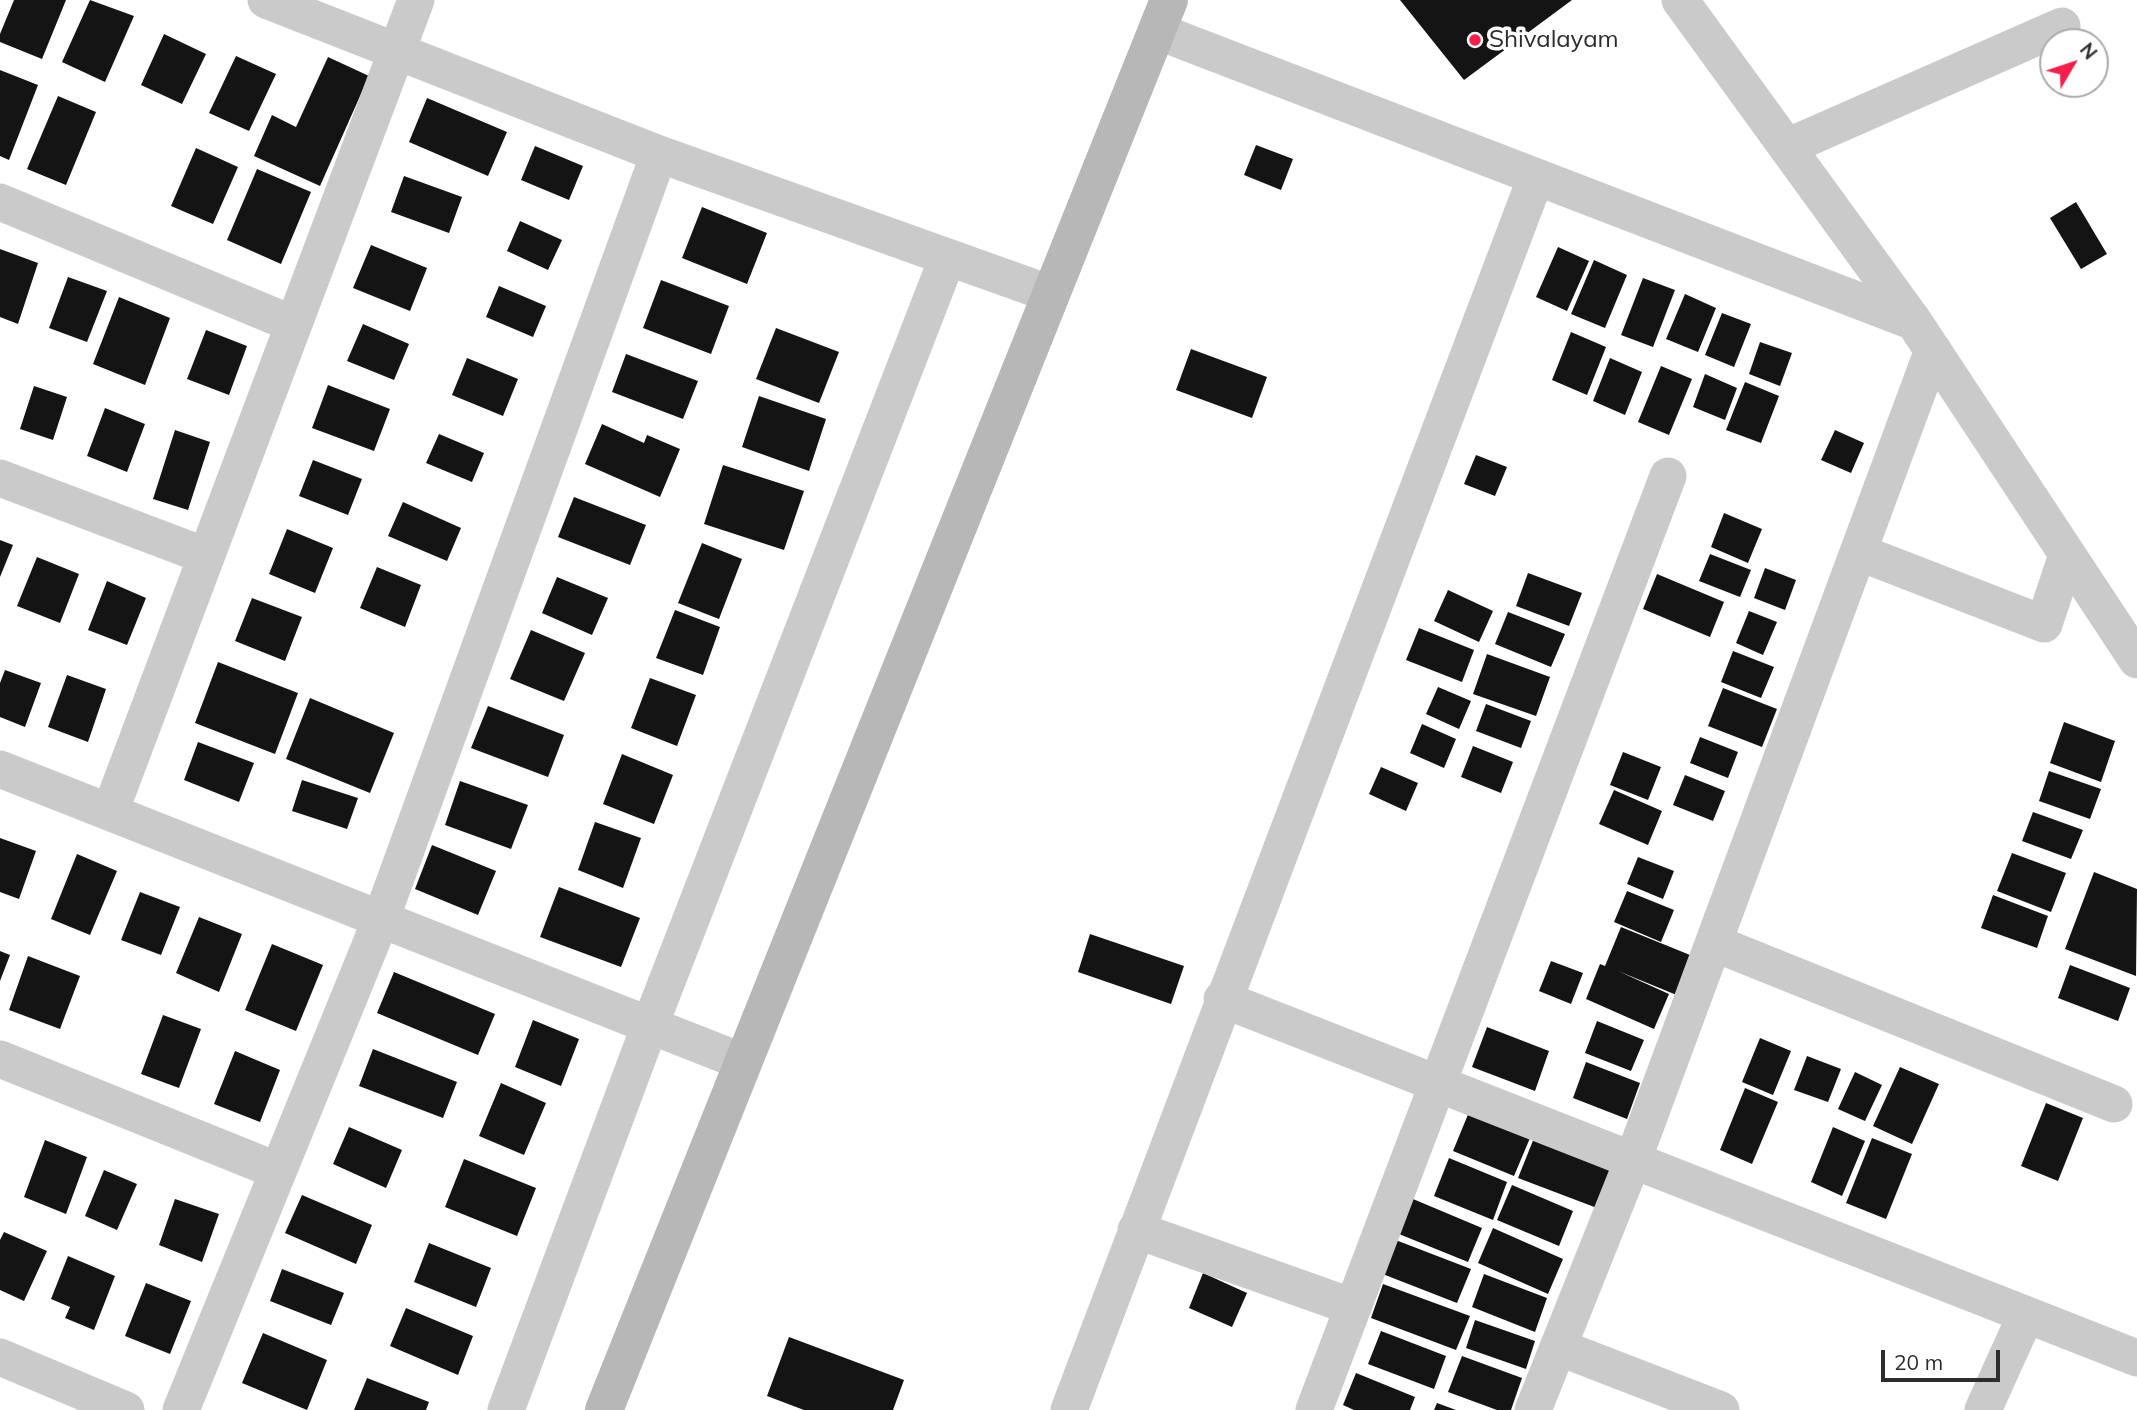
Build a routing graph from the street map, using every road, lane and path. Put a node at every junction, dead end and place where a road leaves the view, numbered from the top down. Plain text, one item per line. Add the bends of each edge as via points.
1 (266, 0) edge
2 (416, 0) edge
3 (1696, 5) edge
4 (1163, 16) edge
5 (2062, 26) dead end
6 (396, 51) junction
7 (1787, 147) junction
8 (659, 154) junction
9 (1536, 177) junction
10 (0, 202) edge
11 (947, 259) junction
12 (1051, 294) junction
13 (293, 324) junction
14 (1923, 336) junction
15 (1668, 476) dead end
16 (0, 478) edge
17 (1858, 552) junction
18 (2067, 555) junction
19 (206, 556) junction
20 (2137, 660) edge
21 (0, 769) edge
22 (110, 812) junction
23 (381, 919) junction
24 (1714, 943) junction
25 (1222, 999) junction
26 (650, 1025) junction
27 (0, 1059) edge
28 (743, 1062) junction
29 (1438, 1084) junction
30 (2114, 1104) dead end
31 (1633, 1160) junction
32 (278, 1171) junction
33 (1136, 1230) junction
34 (1353, 1307) junction
35 (2026, 1315) junction
36 (1558, 1347) junction
37 (0, 1357) edge
38 (2137, 1358) edge
39 (126, 1410) edge
40 (181, 1410) edge
41 (506, 1410) edge
42 (604, 1410) edge
43 (1069, 1410) edge
44 (1314, 1410) edge
45 (1533, 1410) edge
46 (1721, 1410) edge
47 (1983, 1410) edge

1 - 6 street
2 - 6 street
3 - 7 street
4 - 9 street
4 - 12 street
5 - 7 street
6 - 8 street
6 - 13 street
7 - 14 street
8 - 11 street
8 - 23 street
9 - 14 street
9 - 25 street
10 - 13 street
11 - 12 street
11 - 26 street
12 - 28 street
13 - 19 street
14 - 17 street
14 - 18 street
15 - 29 street
16 - 19 street
17 - 18 street via 2044,624
17 - 24 street
18 - 20 street
19 - 22 street
21 - 22 street
22 - 23 street
23 - 26 street
23 - 32 street
24 - 30 street
24 - 31 street
25 - 29 street
25 - 33 street
26 - 28 street
26 - 41 street
27 - 32 street
28 - 42 street
29 - 31 street
29 - 34 street
31 - 35 street
31 - 36 street
32 - 40 street
33 - 34 street
33 - 43 street
34 - 44 street
35 - 38 street
35 - 47 street
36 - 45 street
36 - 46 street
37 - 39 street

